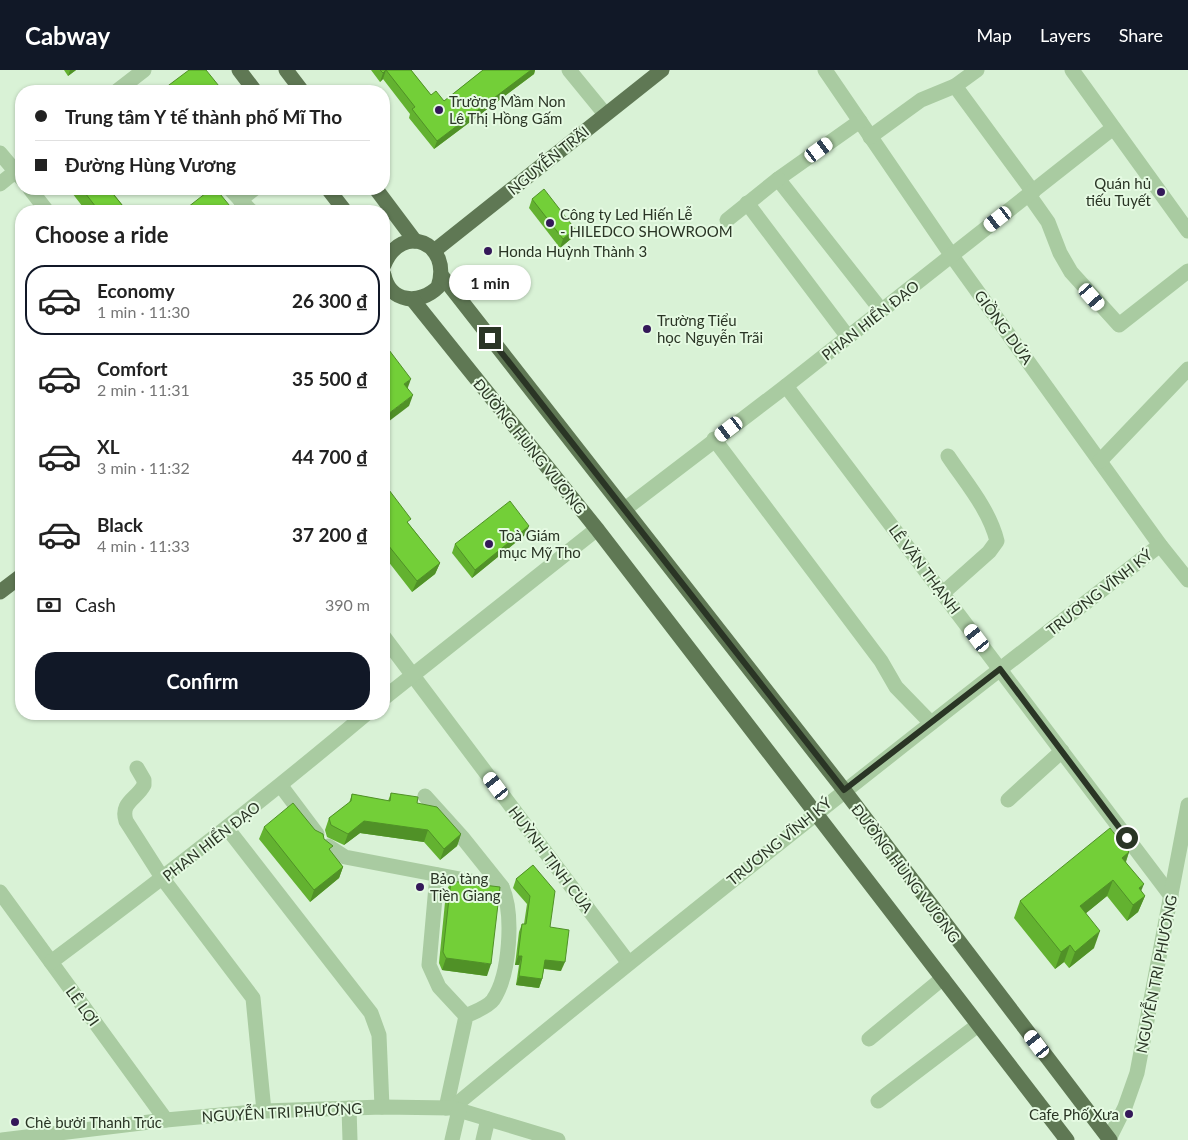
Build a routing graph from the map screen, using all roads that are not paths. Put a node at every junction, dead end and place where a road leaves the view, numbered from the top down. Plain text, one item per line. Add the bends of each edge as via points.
1 (144, 70) edge
2 (239, 70) edge
3 (286, 70) edge
4 (570, 70) edge
5 (662, 70) edge
6 (824, 70) edge
7 (977, 70) edge
8 (1072, 70) edge
9 (125, 85) edge
10 (250, 85) edge
11 (297, 85) edge
12 (955, 86) junction
13 (605, 114) junction
14 (860, 121) junction
15 (1113, 128) junction
16 (870, 137) junction
17 (0, 152) edge
18 (15, 167) edge
19 (15, 175) edge
20 (778, 180) junction
21 (0, 184) edge
22 (1031, 193) junction
23 (35, 195) edge
24 (235, 195) edge
25 (747, 203) junction
26 (42, 205) edge
27 (244, 205) edge
28 (390, 208) edge
29 (726, 220) dead end
30 (1188, 231) edge
31 (415, 241) junction
32 (434, 251) junction
33 (390, 255) edge
34 (952, 256) junction
35 (1188, 271) edge
36 (442, 276) junction
37 (390, 288) edge
38 (413, 300) junction
39 (881, 310) junction
40 (848, 337) junction
41 (1188, 369) edge
42 (786, 386) junction
43 (714, 439) junction
44 (948, 456) dead end
45 (1100, 461) junction
46 (624, 509) junction
47 (597, 529) junction
48 (1160, 545) junction
49 (1188, 580) edge
50 (15, 581) edge
51 (0, 592) edge
52 (943, 593) junction
53 (390, 645) edge
54 (1000, 669) junction
55 (413, 674) junction
56 (390, 693) edge
57 (359, 720) edge
58 (931, 724) junction
59 (1062, 751) junction
60 (137, 768) dead end
61 (280, 786) junction
62 (844, 790) junction
63 (425, 796) dead end
64 (1008, 800) dead end
65 (1188, 805) edge
66 (815, 812) junction
67 (227, 828) junction
68 (437, 875) junction
69 (163, 879) junction
70 (502, 887) junction
71 (0, 892) edge
72 (1171, 896) junction
73 (51, 962) junction
74 (628, 962) junction
75 (943, 978) junction
76 (466, 1016) junction
77 (978, 1025) junction
78 (870, 1039) dead end
79 (878, 1102) dead end
80 (382, 1107) junction
81 (349, 1108) junction
82 (452, 1109) junction
83 (264, 1111) junction
84 (488, 1119) junction
85 (166, 1120) junction
86 (2, 1140) edge
87 (350, 1140) edge
88 (452, 1140) edge
89 (484, 1140) edge
90 (558, 1140) edge
91 (1067, 1140) edge
92 (1110, 1140) edge

1 - 9 street
2 - 10 main road
3 - 11 main road
4 - 13 street
5 - 13 main road, NGUYỄN TRÃI
6 - 14 street, GIỒNG DỨA
7 - 12 street
8 - 15 street
12 - 16 street via 926,96
12 - 22 street
13 - 32 main road, NGUYỄN TRÃI
14 - 16 street, GIỒNG DỨA
14 - 20 street
15 - 22 street, PHAN HIỂN ĐẠO
15 - 30 street
16 - 34 street, GIỒNG DỨA
17 - 18 street
19 - 21 street
20 - 25 street
20 - 39 street
22 - 34 street, PHAN HIỂN ĐẠO
22 - 35 street via 1071,272 1119,325
23 - 26 street
24 - 27 street
25 - 29 street
25 - 40 street
28 - 31 main road
31 - 32 main road
31 - 33 main road via 405,241 395,247
32 - 36 main road via 442,267
34 - 39 street, PHAN HIỂN ĐẠO
34 - 45 street, GIỒNG DỨA
36 - 38 main road via 432,293
36 - 46 main road, ĐƯỜNG HÙNG VƯƠNG
37 - 38 main road via 404,299
38 - 47 main road, ĐƯỜNG HÙNG VƯƠNG
39 - 40 street, PHAN HIỂN ĐẠO
40 - 42 street, PHAN HIỂN ĐẠO
41 - 45 street
42 - 43 street, PHAN HIỂN ĐẠO
42 - 52 street, LÊ VĂN THẠNH
43 - 46 street, PHAN HIỂN ĐẠO
43 - 58 street via 881,661 896,686
44 - 52 street via 987,515 997,541
45 - 48 street, GIỒNG DỨA
46 - 62 main road, ĐƯỜNG HÙNG VƯƠNG
47 - 55 street
47 - 66 main road, ĐƯỜNG HÙNG VƯƠNG
48 - 49 street, GIỒNG DỨA
48 - 54 street, TRƯƠNG VĨNH KÝ
50 - 51 main road
52 - 54 street, LÊ VĂN THẠNH
53 - 55 street, HUỲNH TỊNH CỦA
54 - 58 street, TRƯƠNG VĨNH KÝ
54 - 59 street, LÊ VĂN THẠNH
55 - 56 street
55 - 74 street, HUỲNH TỊNH CỦA
57 - 61 street, PHAN HIỂN ĐẠO
58 - 62 street, TRƯƠNG VĨNH KÝ
59 - 64 street
59 - 72 street, LÊ VĂN THẠNH
60 - 69 street via 144,785 128,801 124,813
61 - 67 street, PHAN HIỂN ĐẠO
61 - 68 street via 323,841 346,857
62 - 66 street, TRƯƠNG VĨNH KÝ
62 - 92 main road, ĐƯỜNG HÙNG VƯƠNG
63 - 70 street
65 - 72 street, NGUYỄN TRI PHƯƠNG
66 - 74 street, TRƯƠNG VĨNH KÝ
66 - 75 main road, ĐƯỜNG HÙNG VƯƠNG
67 - 69 street, PHAN HIỂN ĐẠO
67 - 80 street via 371,1013 380,1042
68 - 70 street
68 - 76 street via 429,965 439,987
69 - 73 street, PHAN HIỂN ĐẠO
69 - 83 street via 253,998
70 - 76 street via 509,924 501,980 492,1002
71 - 73 street, LÊ LỢI
72 - 92 street, NGUYỄN TRI PHƯƠNG via 1137,1073
73 - 85 street, LÊ LỢI
74 - 82 street, TRƯƠNG VĨNH KÝ
75 - 77 main road, ĐƯỜNG HÙNG VƯƠNG
75 - 78 street
76 - 82 street
77 - 79 street
77 - 91 main road, ĐƯỜNG HÙNG VƯƠNG
80 - 81 street, NGUYỄN TRI PHƯƠNG
80 - 82 street, NGUYỄN TRI PHƯƠNG
81 - 83 street, NGUYỄN TRI PHƯƠNG
81 - 87 street
82 - 84 street, NGUYỄN TRI PHƯƠNG
82 - 88 street
83 - 85 street, NGUYỄN TRI PHƯƠNG
84 - 89 street
84 - 90 street, NGUYỄN TRI PHƯƠNG
85 - 86 street, NGUYỄN TRI PHƯƠNG

